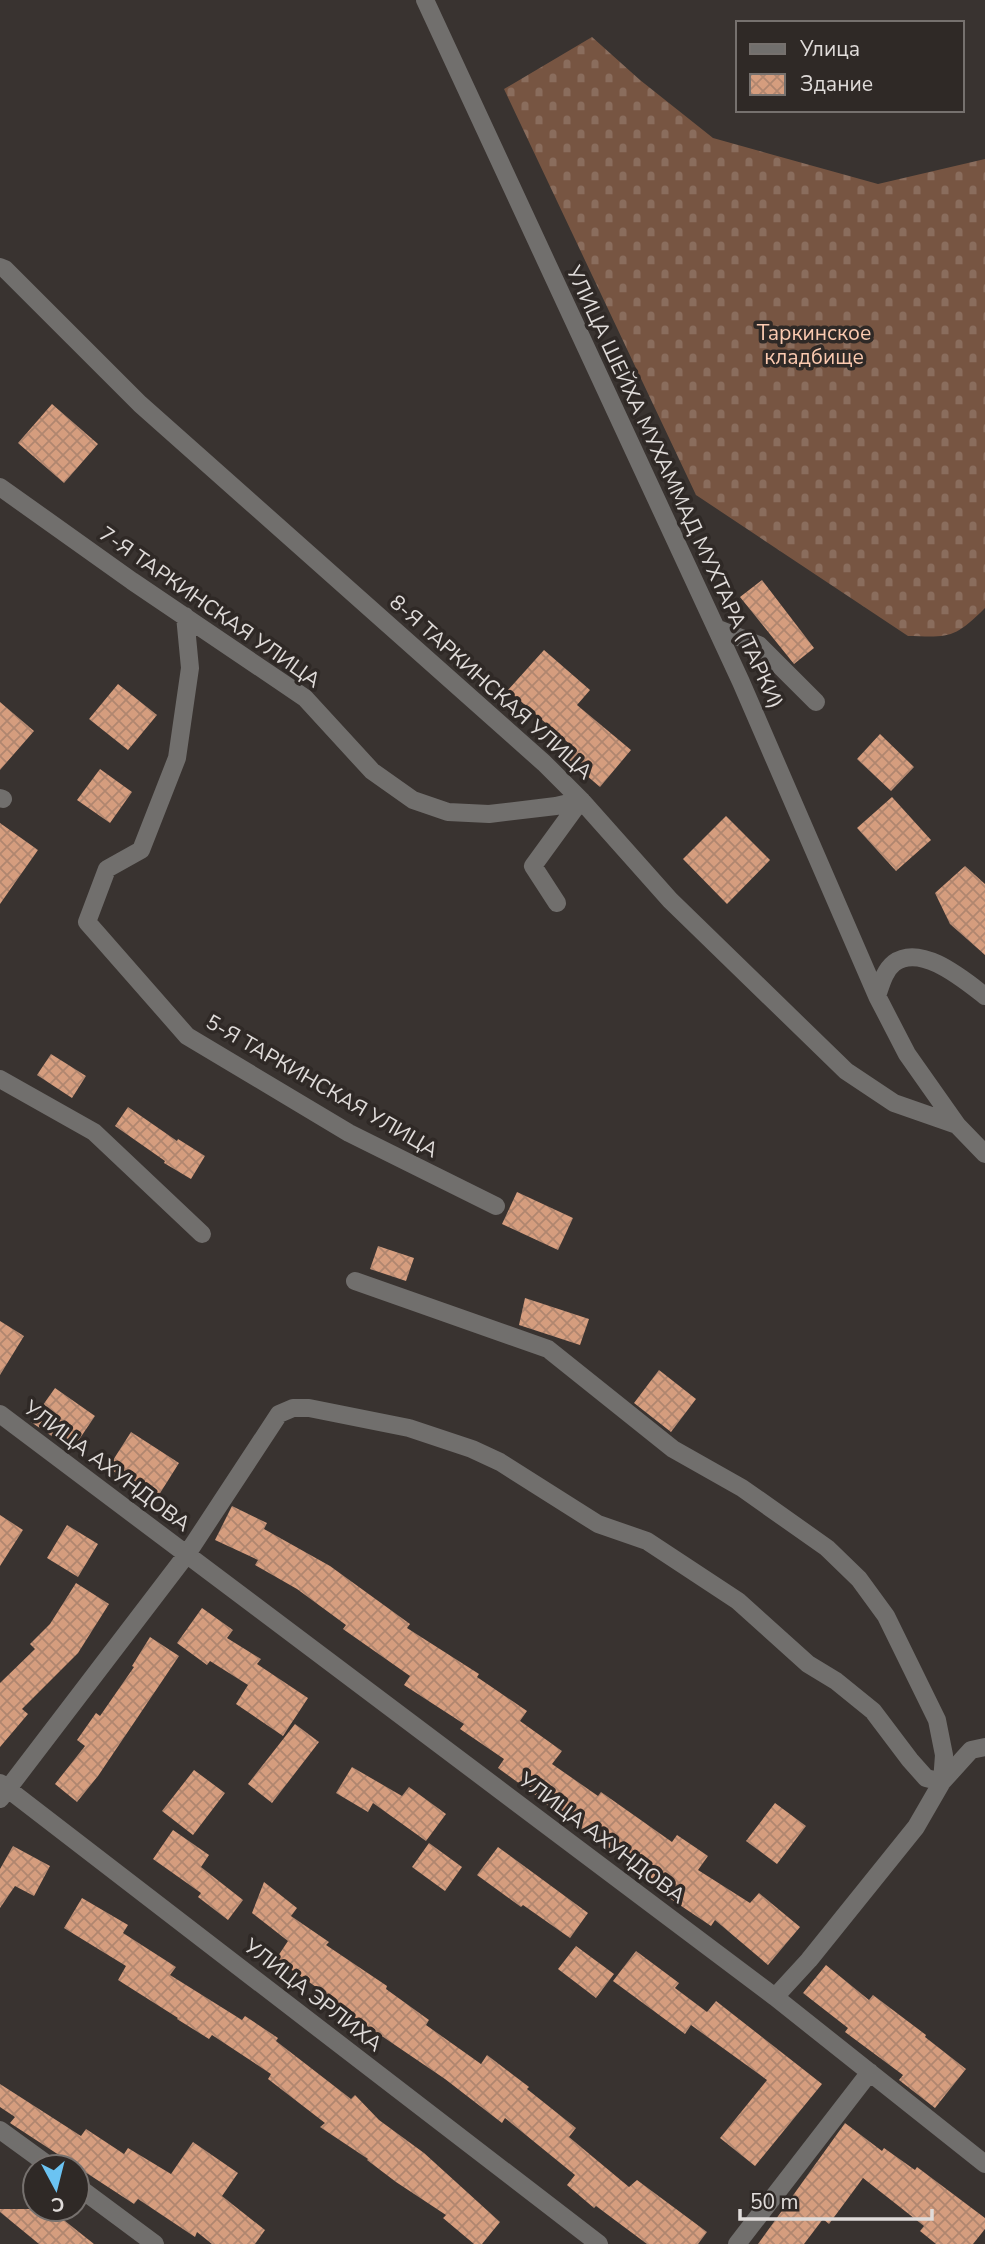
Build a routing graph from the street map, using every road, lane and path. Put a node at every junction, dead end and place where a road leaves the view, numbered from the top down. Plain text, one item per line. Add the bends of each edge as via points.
1 (425, 0) edge
2 (0, 267) edge
3 (0, 487) edge
4 (185, 616) junction
5 (716, 628) junction
6 (816, 702) dead end
7 (581, 800) junction
8 (557, 903) dead end
9 (877, 996) junction
10 (985, 996) edge
11 (0, 1079) edge
12 (957, 1125) junction
13 (985, 1154) edge
14 (496, 1206) dead end
15 (202, 1234) dead end
16 (355, 1281) dead end
17 (0, 1415) edge
18 (187, 1554) junction
19 (985, 1747) edge
20 (942, 1782) junction
21 (3, 1790) edge
22 (775, 1997) junction
23 (870, 2072) junction
24 (0, 2130) edge
25 (32, 2153) edge
26 (985, 2164) edge
27 (91, 2196) edge
28 (155, 2244) edge
29 (599, 2244) edge
30 (737, 2244) edge

1 - 5 street, УЛИЦА ШЕЙХА МУХАММАД МУХТАРА (ТАРКИ)
2 - 7 street, 8-Я ТАРКИНСКАЯ УЛИЦА via 141,404
3 - 4 street, 7-Я ТАРКИНСКАЯ УЛИЦА
4 - 7 street, 7-Я ТАРКИНСКАЯ УЛИЦА via 305,698 372,771 413,800 448,812 489,814
4 - 14 street, 5-Я ТАРКИНСКАЯ УЛИЦА via 190,668 177,758 141,850 107,869 88,922 187,1036 349,1133
5 - 6 street via 759,645
5 - 9 street, УЛИЦА ШЕЙХА МУХАММАД МУХТАРА (ТАРКИ)
7 - 8 street via 533,866
7 - 12 street, 8-Я ТАРКИНСКАЯ УЛИЦА via 670,900 846,1071 894,1103
9 - 10 street via 894,962 912,956 936,962
9 - 12 street, УЛИЦА ШЕЙХА МУХАММАД МУХТАРА (ТАРКИ) via 900,1043
11 - 15 street via 94,1132
12 - 13 street, УЛИЦА ШЕЙХА МУХАММАД МУХТАРА (ТАРКИ)
16 - 20 street via 548,1349 673,1449 742,1488 827,1548 859,1579 886,1616 932,1709 944,1755
17 - 18 street, УЛИЦА АХУНДОВА
18 - 20 street, УЛИЦА АХУНДОВА via 279,1414 309,1408 409,1428 500,1462 598,1524 647,1541 700,1574 738,1601 807,1664 873,1711 926,1778
18 - 21 street
18 - 22 street, УЛИЦА АХУНДОВА
19 - 20 street via 971,1750
20 - 22 street via 916,1827
21 - 29 street, УЛИЦА ЭРЛИХА
22 - 23 street, УЛИЦА АХУНДОВА
23 - 26 street, УЛИЦА АХУНДОВА
23 - 30 street
24 - 25 street
27 - 28 street

